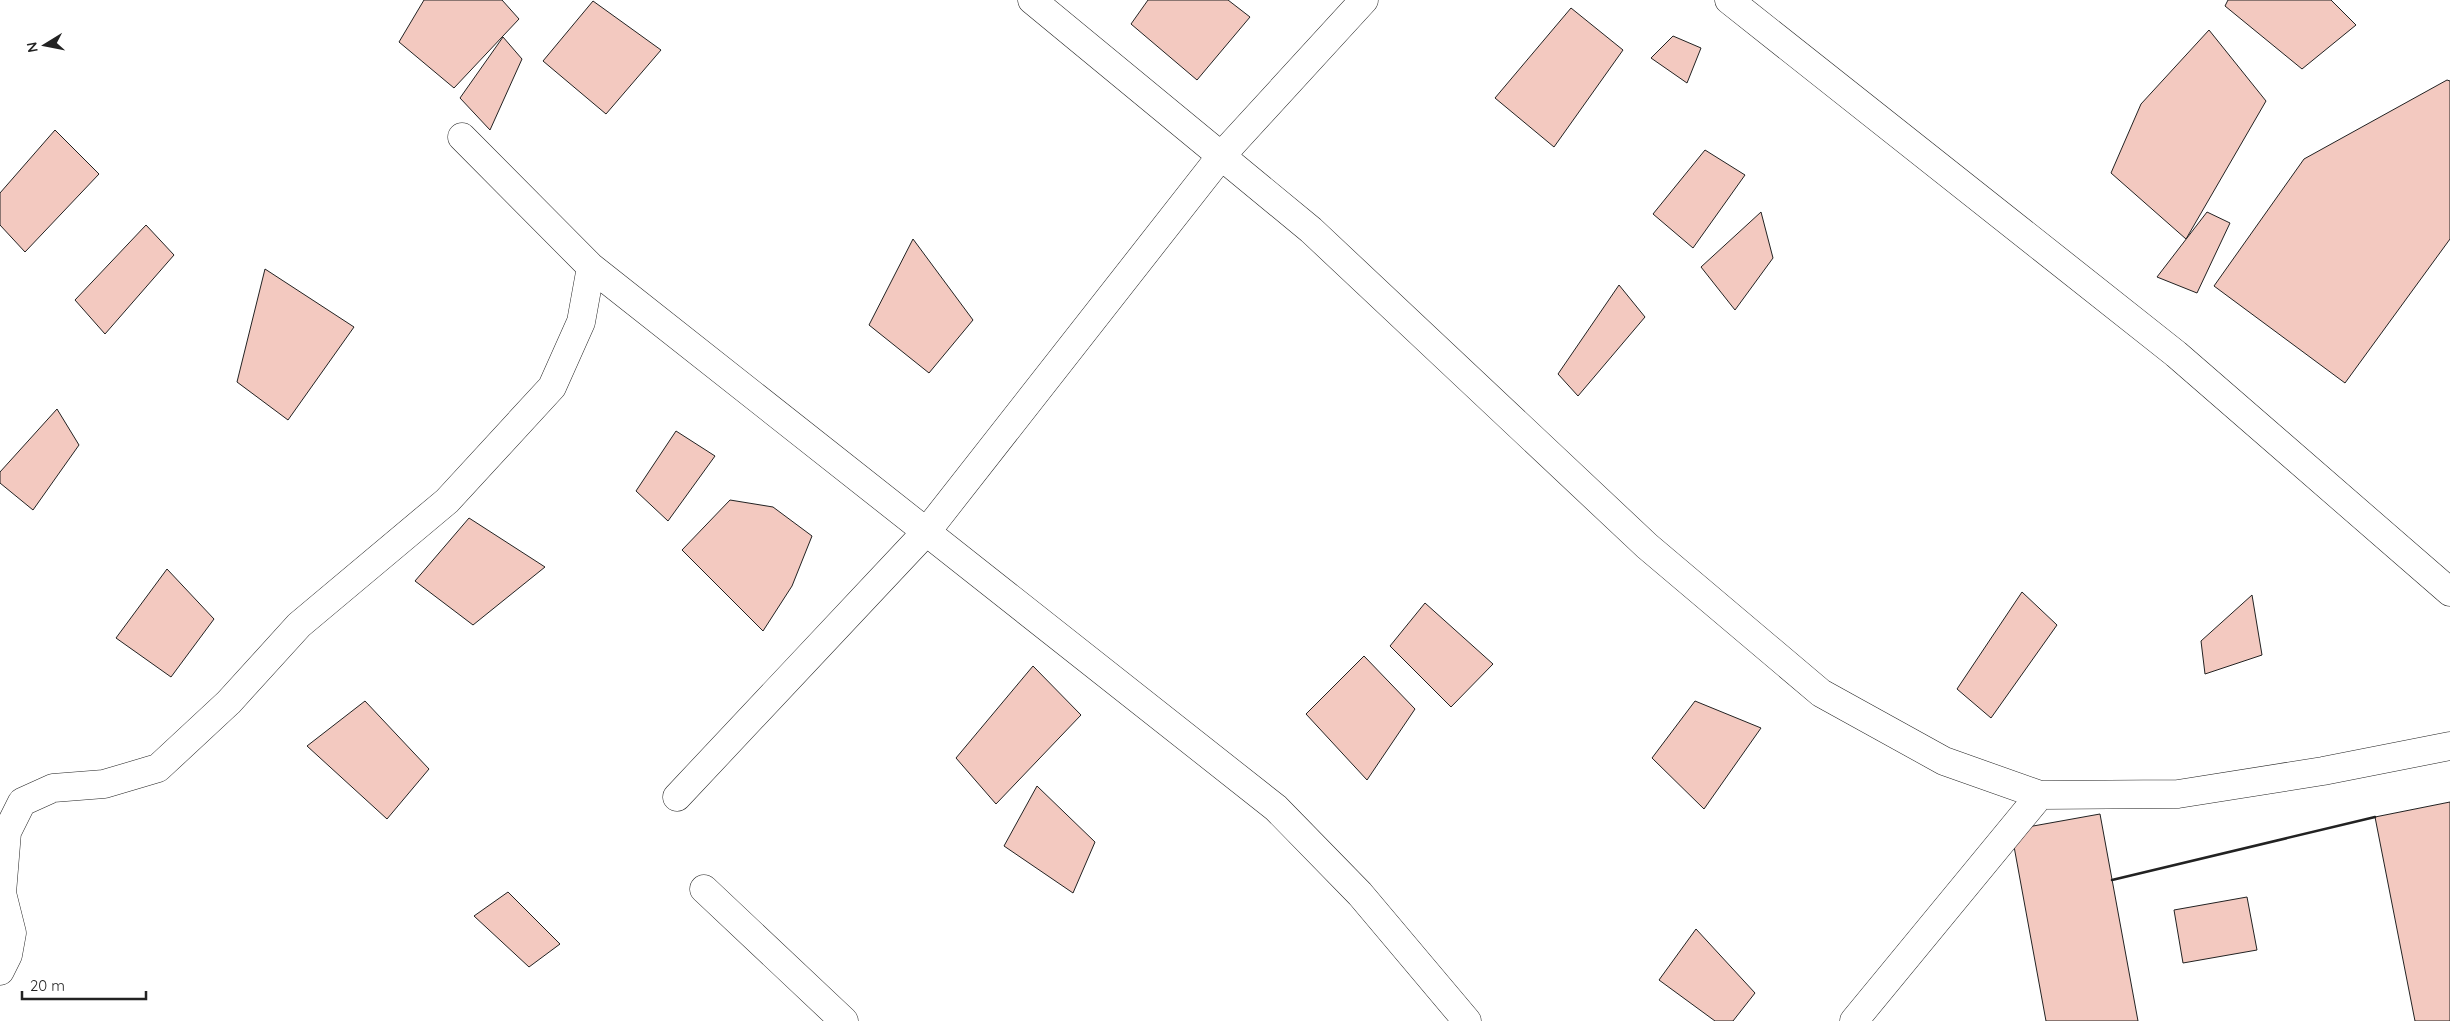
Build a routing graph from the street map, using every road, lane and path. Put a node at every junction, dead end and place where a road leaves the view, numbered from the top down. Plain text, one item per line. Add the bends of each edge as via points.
1 (1032, 0) edge
2 (1364, 0) edge
3 (1729, 0) edge
4 (462, 137) dead end
5 (1221, 156) junction
6 (591, 267) junction
7 (927, 531) junction
8 (2450, 592) edge
9 (2450, 746) edge
10 (2040, 795) junction
11 (676, 796) dead end
12 (3, 820) edge
13 (704, 889) dead end
14 (0, 971) edge
15 (844, 1021) edge
16 (1467, 1021) edge
17 (1854, 1021) edge

1 - 5 street
2 - 5 street
3 - 8 street via 2176,354
4 - 6 street
5 - 7 street
5 - 10 street via 1311,230 1647,546 1821,693 1944,761
6 - 7 street
6 - 12 street via 581,322 552,387 447,502 299,625 229,702 158,768 104,784 53,788 22,802
7 - 11 street
7 - 16 street via 1276,808 1360,894
9 - 10 street via 2323,771 2178,794
10 - 17 street
12 - 14 street via 2,893 12,933 8,955
13 - 15 street

